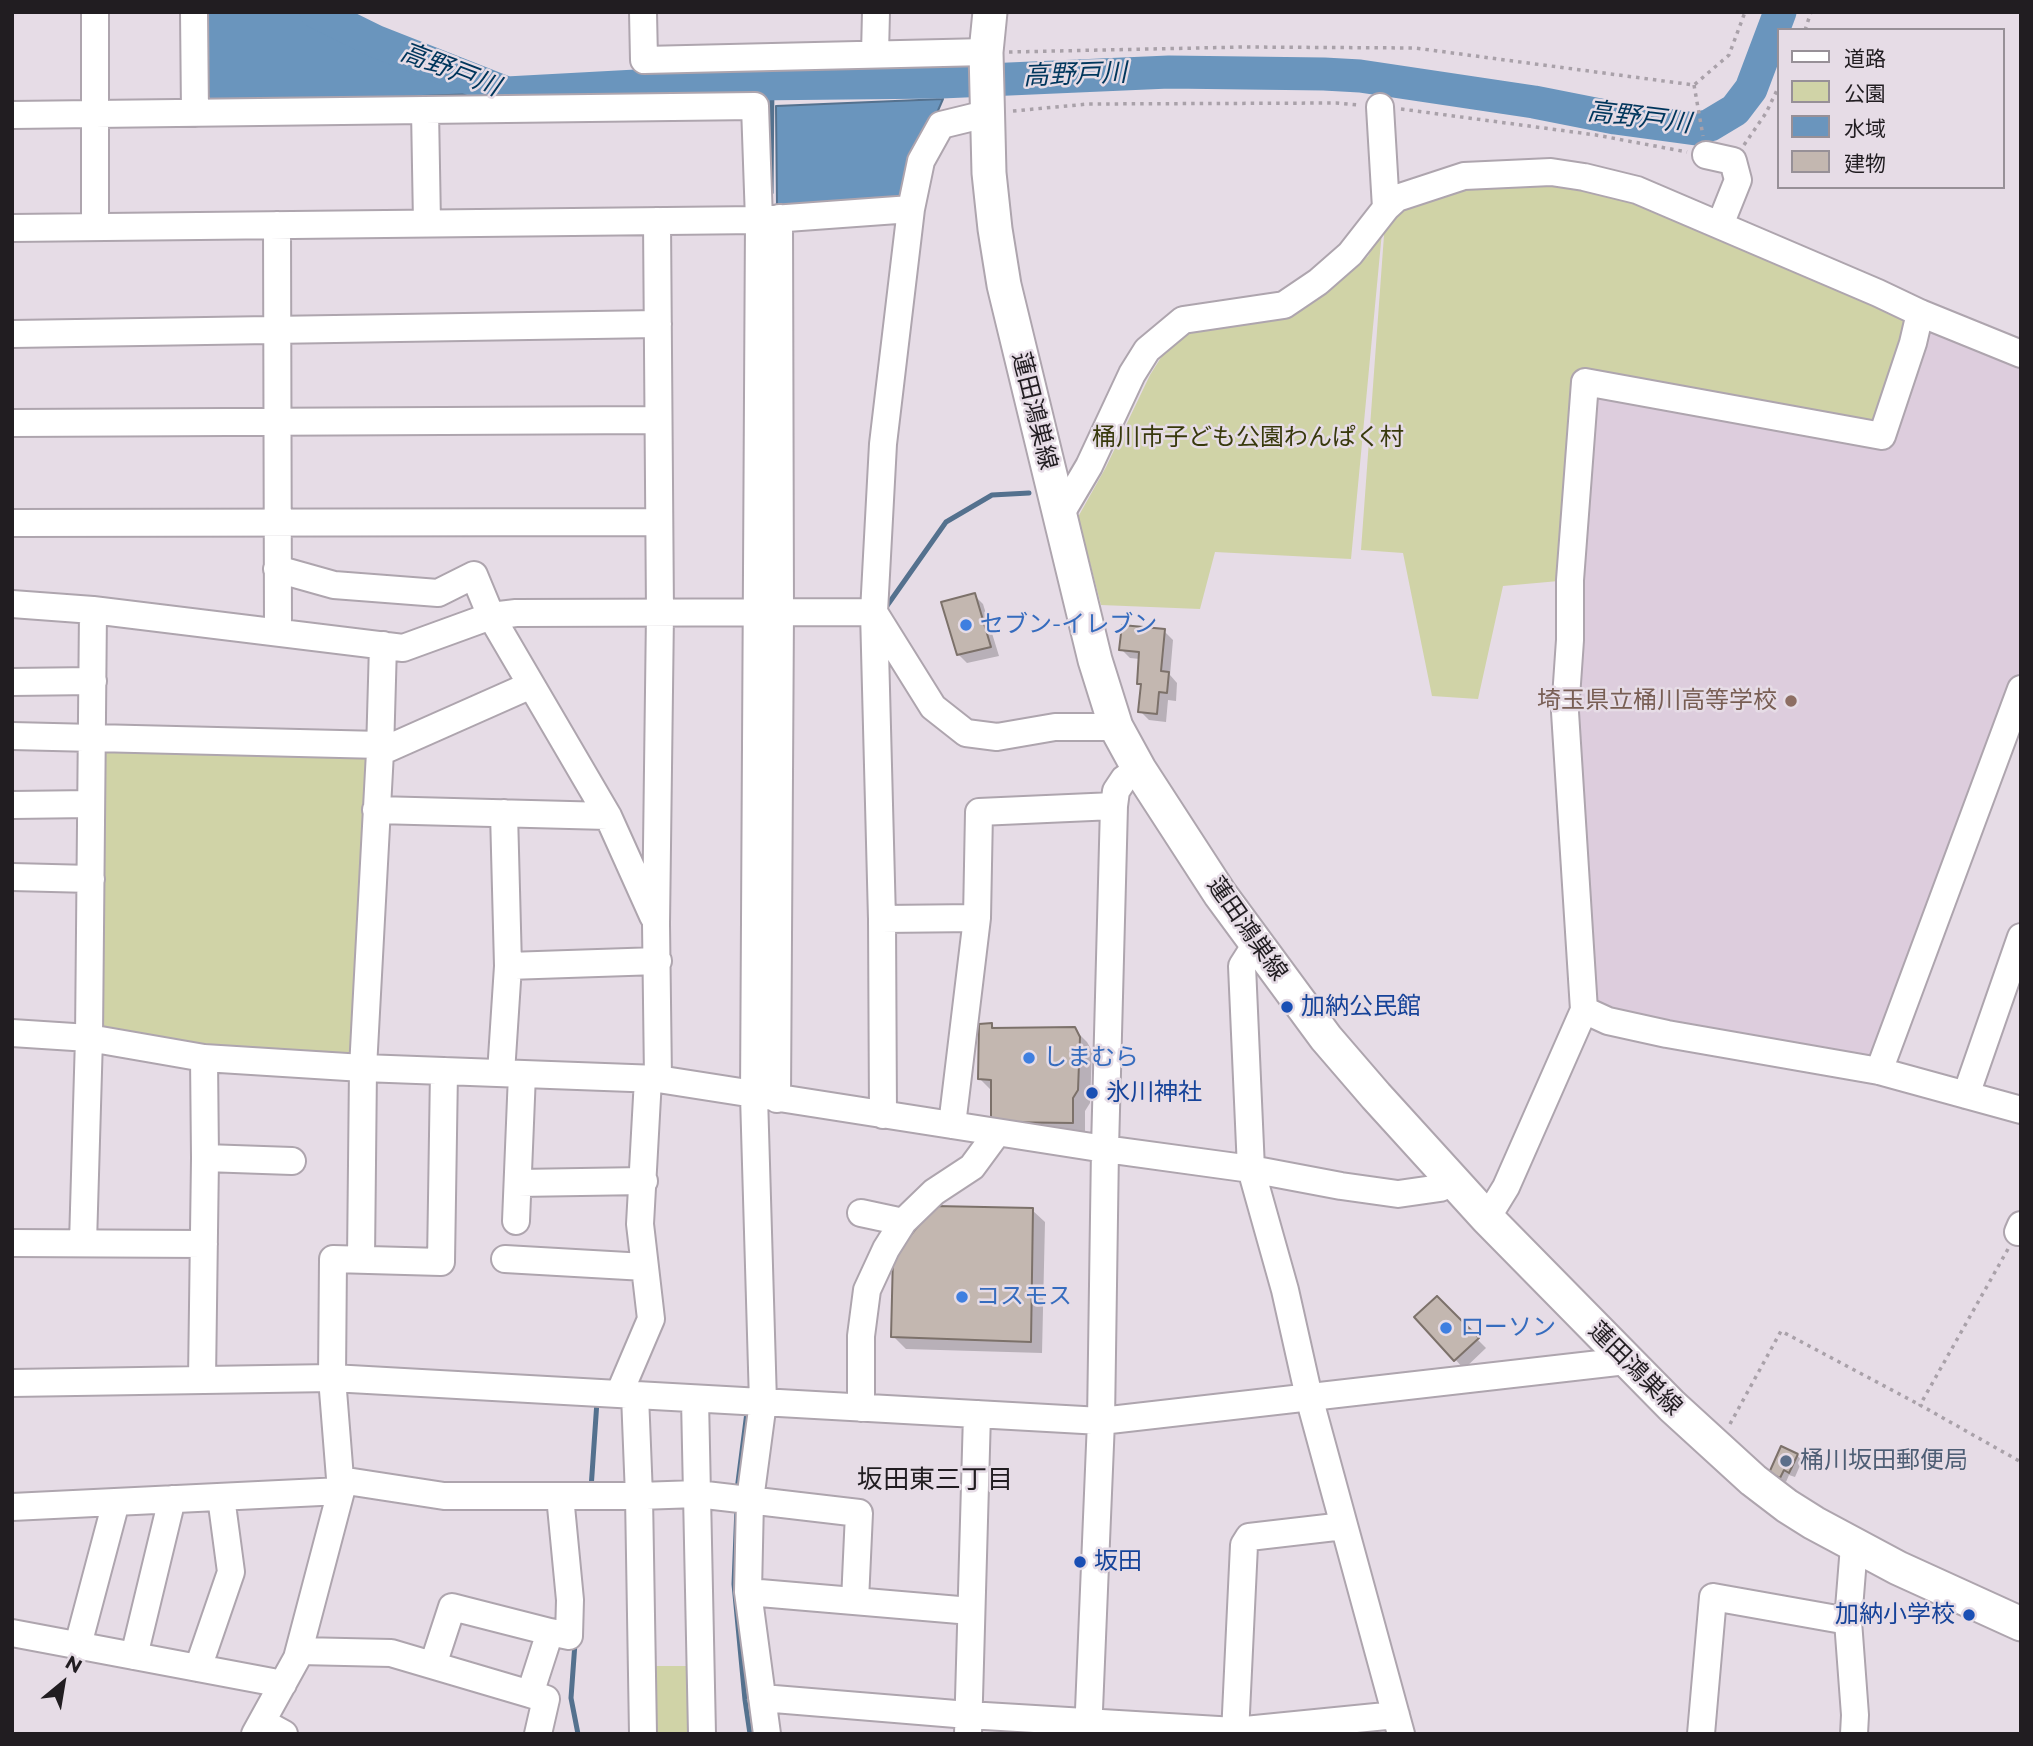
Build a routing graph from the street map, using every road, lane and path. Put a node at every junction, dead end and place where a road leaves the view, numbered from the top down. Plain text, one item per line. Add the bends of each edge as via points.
1 (95, 12) edge
2 (194, 12) edge
3 (643, 12) edge
4 (876, 12) edge
5 (990, 12) edge
6 (1745, 12) edge
7 (986, 52) junction
8 (875, 54) junction
9 (1694, 85) junction
10 (1778, 88) edge
11 (1380, 107) junction
12 (425, 110) junction
13 (195, 113) junction
14 (95, 114) junction
15 (986, 114) junction
16 (12, 115) edge
17 (1706, 155) junction
18 (1732, 161) junction
19 (1386, 208) junction
20 (911, 209) junction
21 (769, 219) junction
22 (657, 221) junction
23 (427, 223) junction
24 (276, 225) junction
25 (1720, 225) junction
26 (95, 226) junction
27 (12, 228) edge
28 (1920, 313) junction
29 (658, 324) junction
30 (277, 329) junction
31 (12, 334) edge
32 (2021, 354) edge
33 (659, 419) junction
34 (277, 421) junction
35 (12, 423) edge
36 (1060, 515) junction
37 (277, 522) junction
38 (659, 522) junction
39 (12, 523) edge
40 (277, 569) junction
41 (12, 604) edge
42 (93, 610) junction
43 (768, 612) junction
44 (874, 612) junction
45 (660, 613) junction
46 (491, 615) junction
47 (278, 631) junction
48 (383, 645) junction
49 (93, 681) junction
50 (12, 682) edge
51 (531, 685) junction
52 (2021, 690) edge
53 (1116, 727) junction
54 (12, 736) edge
55 (92, 738) junction
56 (380, 748) junction
57 (1139, 769) junction
58 (91, 804) junction
59 (12, 805) edge
60 (1114, 806) junction
61 (376, 810) junction
62 (504, 813) junction
63 (608, 816) junction
64 (12, 877) edge
65 (90, 878) junction
66 (977, 918) junction
67 (882, 919) junction
68 (656, 924) junction
69 (2021, 937) edge
70 (1256, 944) junction
71 (658, 961) junction
72 (508, 966) junction
73 (1584, 1010) junction
74 (12, 1032) edge
75 (89, 1038) junction
76 (204, 1058) junction
77 (363, 1068) junction
78 (444, 1071) junction
79 (1880, 1071) junction
80 (511, 1073) junction
81 (653, 1079) junction
82 (1966, 1095) junction
83 (765, 1097) junction
84 (2021, 1110) edge
85 (883, 1115) junction
86 (952, 1125) junction
87 (997, 1133) junction
88 (1105, 1149) junction
89 (205, 1158) junction
90 (292, 1161) dead end
91 (1251, 1169) junction
92 (643, 1181) junction
93 (1454, 1182) junction
94 (518, 1183) junction
95 (861, 1213) dead end
96 (1487, 1218) junction
97 (516, 1222) dead end
98 (902, 1222) junction
99 (2019, 1228) edge
100 (12, 1243) edge
101 (83, 1244) junction
102 (204, 1244) junction
103 (361, 1259) junction
104 (505, 1259) dead end
105 (645, 1266) junction
106 (1626, 1361) junction
107 (331, 1378) junction
108 (202, 1380) junction
109 (12, 1383) edge
110 (627, 1395) junction
111 (1308, 1397) junction
112 (695, 1399) junction
113 (763, 1402) junction
114 (1920, 1405) junction
115 (861, 1408) junction
116 (977, 1414) junction
117 (1101, 1421) junction
118 (1716, 1448) junction
119 (2021, 1462) edge
120 (340, 1486) junction
121 (697, 1494) junction
122 (560, 1496) junction
123 (639, 1496) junction
124 (221, 1497) junction
125 (172, 1499) junction
126 (750, 1500) junction
127 (116, 1502) junction
128 (12, 1507) edge
129 (1344, 1526) junction
130 (1854, 1546) junction
131 (747, 1592) junction
132 (855, 1601) junction
133 (971, 1611) junction
134 (1848, 1621) junction
135 (2021, 1624) edge
136 (550, 1632) junction
137 (12, 1633) edge
138 (78, 1645) junction
139 (299, 1651) junction
140 (134, 1656) junction
141 (433, 1665) junction
142 (198, 1668) junction
143 (283, 1684) junction
144 (530, 1694) junction
145 (762, 1698) junction
146 (968, 1724) edge
147 (1399, 1725) edge
148 (1088, 1728) edge
149 (267, 1730) edge
150 (1235, 1733) edge
151 (538, 1734) edge
152 (642, 1734) edge
153 (702, 1734) edge
154 (767, 1734) edge
155 (1701, 1734) edge
156 (1854, 1734) edge

1 - 14 street
2 - 13 street
3 - 8 street via 644,60
4 - 8 street
5 - 7 main road, 蓮田鴻巣線
6 - 9 path via 1729,55
7 - 8 street
7 - 9 path via 1415,48
7 - 15 main road, 蓮田鴻巣線
9 - 17 path
10 - 18 path
11 - 15 path via 1336,103 1088,104
11 - 17 path via 1596,135
11 - 19 street
12 - 13 street
12 - 21 street via 755,106
12 - 23 street
13 - 14 street
14 - 16 street
14 - 26 street
15 - 20 street via 941,125 921,161
15 - 36 main road, 蓮田鴻巣線 via 1004,285
17 - 18 street
18 - 25 street via 1738,180
19 - 25 street via 1397,198 1464,176 1551,172 1637,190
19 - 36 street via 1350,254 1284,305 1184,320 1147,350
20 - 21 street
20 - 44 street via 883,444
21 - 22 street
21 - 43 street
22 - 23 street
22 - 29 street
23 - 24 street
24 - 26 street
24 - 30 street
25 - 28 street
26 - 27 street
28 - 32 street
28 - 73 street via 1882,436 1586,382 1565,712
29 - 30 street
29 - 33 street
30 - 31 street
30 - 34 street
33 - 34 street
33 - 38 street
34 - 35 street
34 - 37 street
36 - 53 main road, 蓮田鴻巣線
37 - 38 street
37 - 39 street
37 - 40 street
38 - 45 street
40 - 46 street via 334,585 438,593 474,575
40 - 47 street
41 - 42 street
42 - 47 street
42 - 49 street
43 - 44 street
43 - 45 street
43 - 83 street
44 - 53 street via 933,707 966,733 997,737 1055,727
44 - 67 street
45 - 46 street
45 - 68 street
46 - 48 street via 403,648
46 - 51 street
47 - 48 street
48 - 56 street
49 - 50 street
49 - 55 street
51 - 56 street
51 - 63 street
52 - 79 street
53 - 57 main road, 蓮田鴻巣線
54 - 55 street
55 - 56 street
55 - 58 street
56 - 61 street
57 - 60 street via 1124,779
57 - 70 main road, 蓮田鴻巣線
58 - 59 street
58 - 65 street
60 - 66 street via 979,812
60 - 88 street
61 - 62 street
61 - 77 street
62 - 63 street
62 - 72 street
63 - 68 street
64 - 65 street
65 - 75 street
66 - 67 street
66 - 86 street
67 - 85 street
68 - 71 street
69 - 82 street
70 - 91 street via 1242,966
70 - 93 main road, 蓮田鴻巣線 via 1326,1038
71 - 72 street
71 - 81 street
72 - 80 street
73 - 79 street via 1608,1021 1656,1031
73 - 96 street via 1506,1187
74 - 75 street
75 - 76 street
75 - 101 street
76 - 77 street
76 - 89 street
77 - 78 street
77 - 103 street
78 - 80 street
78 - 103 street via 441,1262
79 - 82 street
80 - 81 street
80 - 94 street
81 - 83 street
81 - 92 street
82 - 84 street
83 - 85 street
83 - 113 street
85 - 86 street
86 - 87 street
87 - 88 street
87 - 98 street via 972,1167 934,1192
88 - 91 street
88 - 117 street
89 - 90 street
89 - 102 street
91 - 93 street via 1398,1194
91 - 111 street via 1285,1290
92 - 94 street
92 - 105 street via 640,1224
93 - 96 main road, 蓮田鴻巣線
94 - 97 street
95 - 98 street
96 - 106 main road, 蓮田鴻巣線
98 - 115 street via 867,1290 861,1336
99 - 114 path
100 - 101 street
101 - 102 street
102 - 108 street
103 - 107 street via 333,1259
104 - 105 street
105 - 110 street via 651,1319
106 - 111 street
106 - 118 main road, 蓮田鴻巣線
107 - 108 street
107 - 110 street
107 - 120 street
108 - 109 street
110 - 112 street
110 - 123 street
111 - 117 street
111 - 129 street
112 - 113 street
112 - 121 street
113 - 115 street
113 - 126 street
114 - 118 path via 1781,1331
114 - 119 path
115 - 116 street
116 - 117 street
116 - 133 street
117 - 148 street
118 - 130 main road, 蓮田鴻巣線 via 1787,1506
120 - 122 street via 444,1496
120 - 124 street
120 - 139 street
121 - 123 street
121 - 126 street
121 - 153 street
122 - 123 street
122 - 136 street via 569,1636
123 - 152 street
124 - 125 street
124 - 142 street via 231,1572
125 - 127 street
125 - 140 street
126 - 131 street
126 - 132 street via 859,1513
127 - 128 street
127 - 138 street
129 - 147 street
129 - 150 street via 1249,1537 1244,1545
130 - 134 street
130 - 135 main road, 蓮田鴻巣線
131 - 132 street
131 - 145 street
132 - 133 street
133 - 146 street
134 - 155 street via 1713,1597
134 - 156 street
136 - 141 street via 452,1607
136 - 144 street
137 - 138 street
138 - 140 street
139 - 141 street via 391,1653
139 - 143 street
140 - 142 street
141 - 144 street
142 - 143 street
143 - 149 street
144 - 151 street via 546,1699
145 - 146 street
145 - 154 street
146 - 148 street
147 - 150 street
148 - 150 street

